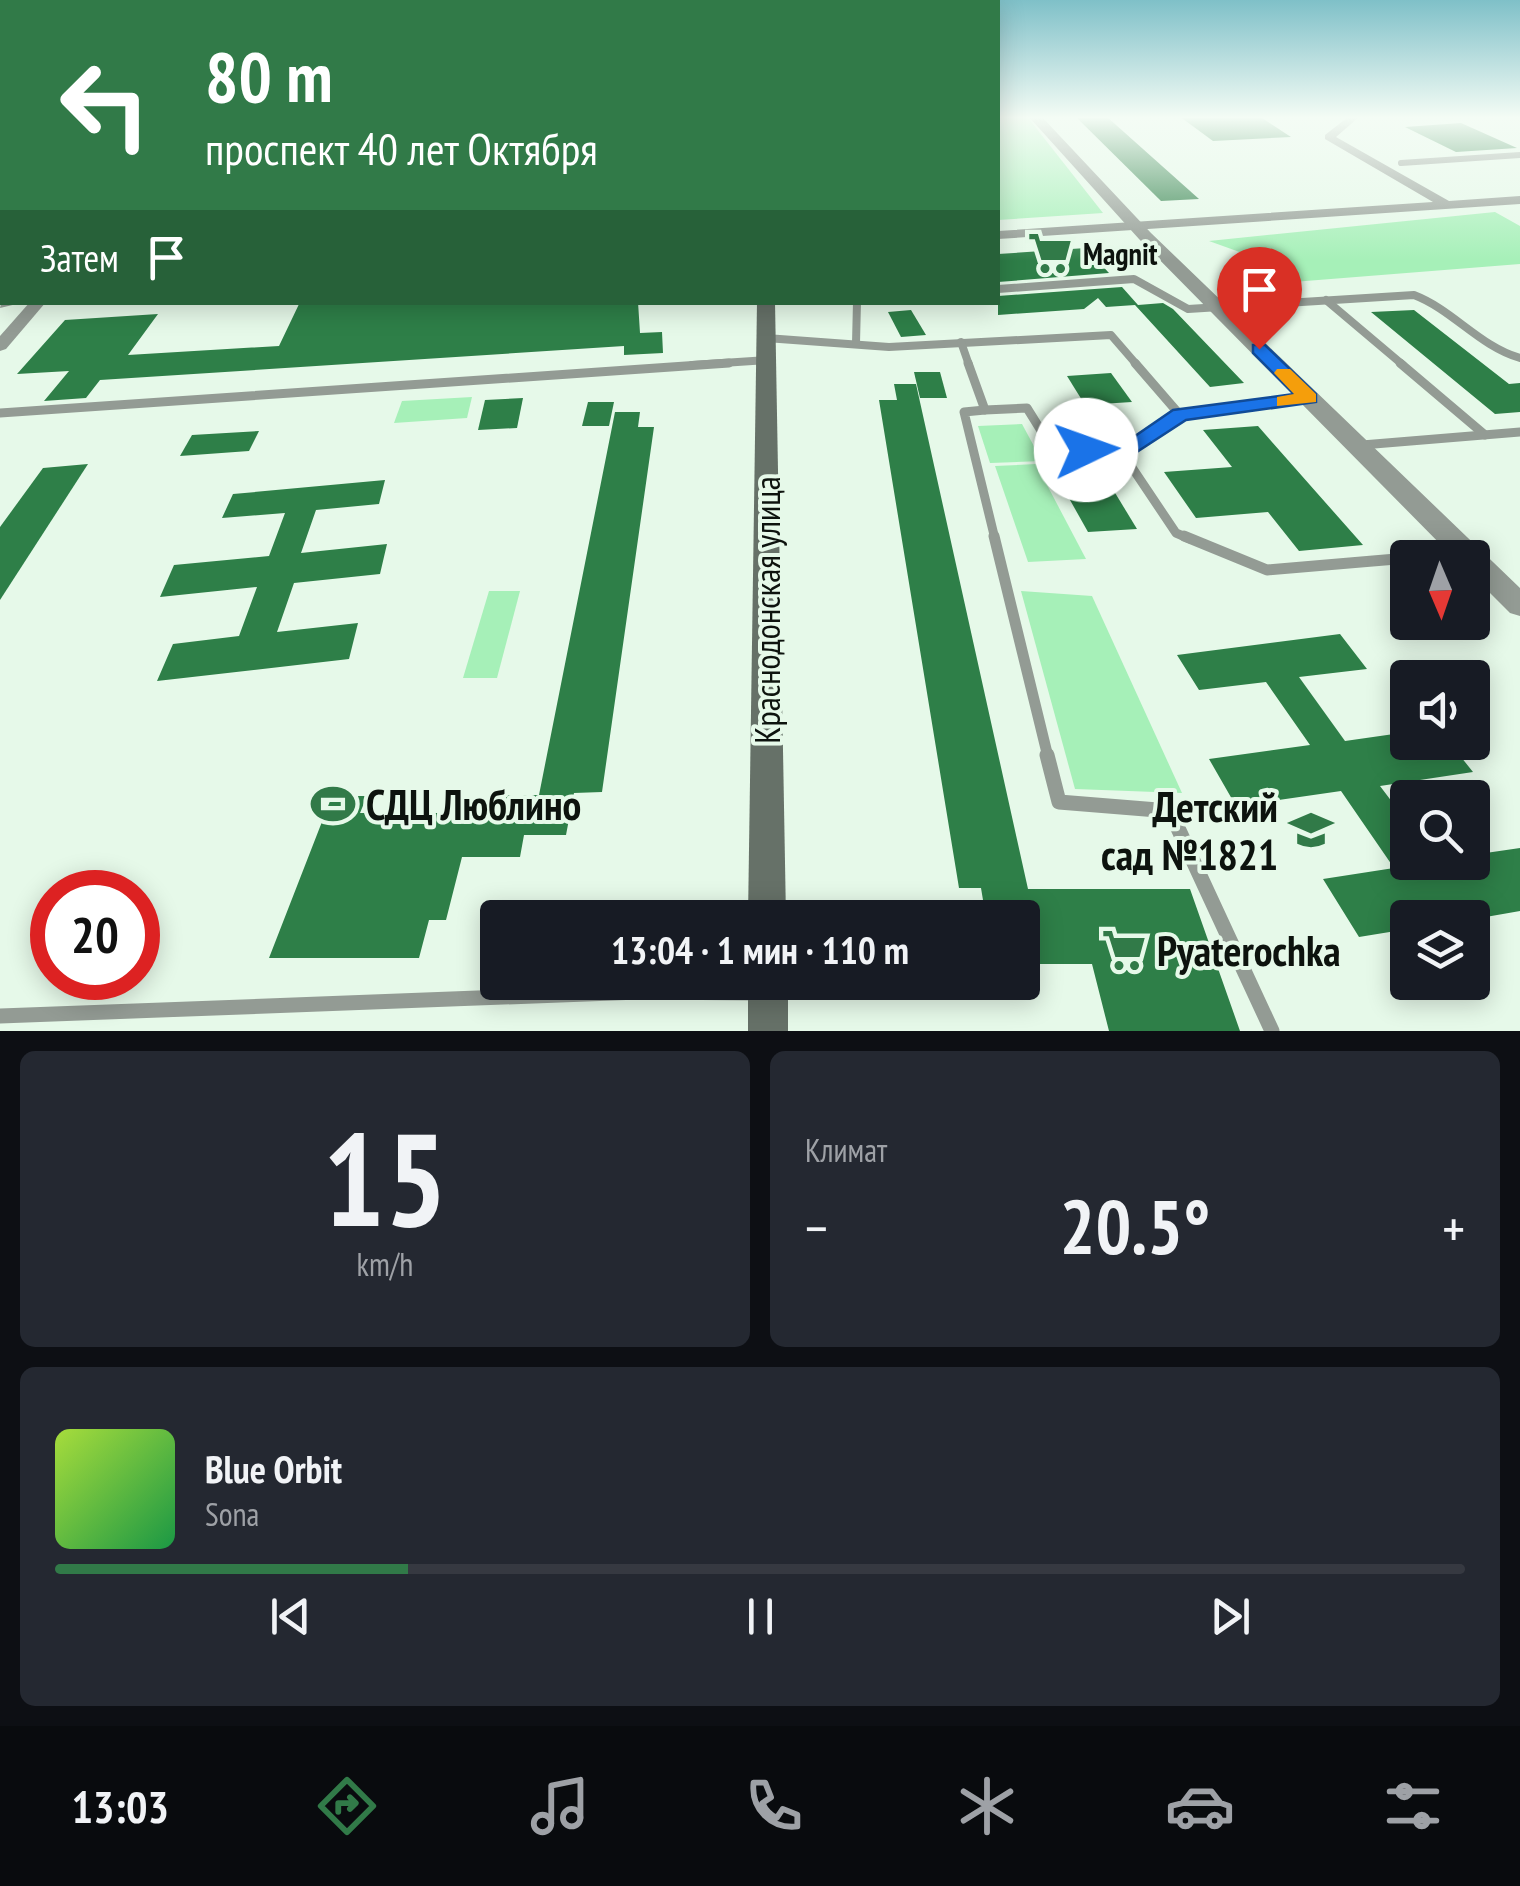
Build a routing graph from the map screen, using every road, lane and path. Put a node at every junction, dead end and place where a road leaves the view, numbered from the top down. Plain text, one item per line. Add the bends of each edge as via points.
1 (1080, 165) edge
2 (1377, 165) edge
3 (1520, 200) edge
4 (1446, 205) junction
5 (1136, 226) junction
6 (1000, 236) edge
7 (1000, 289) edge
8 (1326, 300) junction
9 (36, 305) edge
10 (766, 305) edge
11 (857, 305) edge
12 (1217, 307) junction
13 (961, 342) junction
14 (856, 343) junction
15 (0, 346) edge
16 (766, 349) junction
17 (1520, 358) edge
18 (1309, 398) junction
19 (985, 410) junction
20 (0, 413) edge
21 (1180, 415) junction
22 (1520, 432) edge
23 (1485, 435) junction
24 (1357, 446) junction
25 (1123, 454) junction
26 (1454, 540) edge
27 (1390, 560) edge
28 (1490, 576) edge
29 (1520, 605) edge
30 (768, 900) edge
31 (768, 1002) edge
32 (0, 1016) edge
33 (1272, 1031) edge

1 - 5 street
2 - 4 street
3 - 4 street
4 - 5 street
5 - 6 street
5 - 12 street
7 - 12 lane via 1134,279 1182,308
8 - 12 lane
8 - 17 lane via 1420,297 1495,350
8 - 23 lane
9 - 15 street
10 - 16 main road, Краснодонская улица
11 - 14 lane
12 - 18 street
13 - 14 lane
13 - 19 lane
13 - 21 lane via 1111,335
14 - 16 lane
16 - 20 lane
16 - 30 main road, Краснодонская улица
18 - 21 lane
18 - 24 street
19 - 25 lane via 1026,408 1050,444
19 - 33 lane via 964,412 1059,802 1170,811
21 - 25 lane
22 - 23 lane
23 - 24 lane
24 - 26 street
25 - 27 lane via 1176,533 1267,570
28 - 29 street
31 - 32 lane via 639,992

